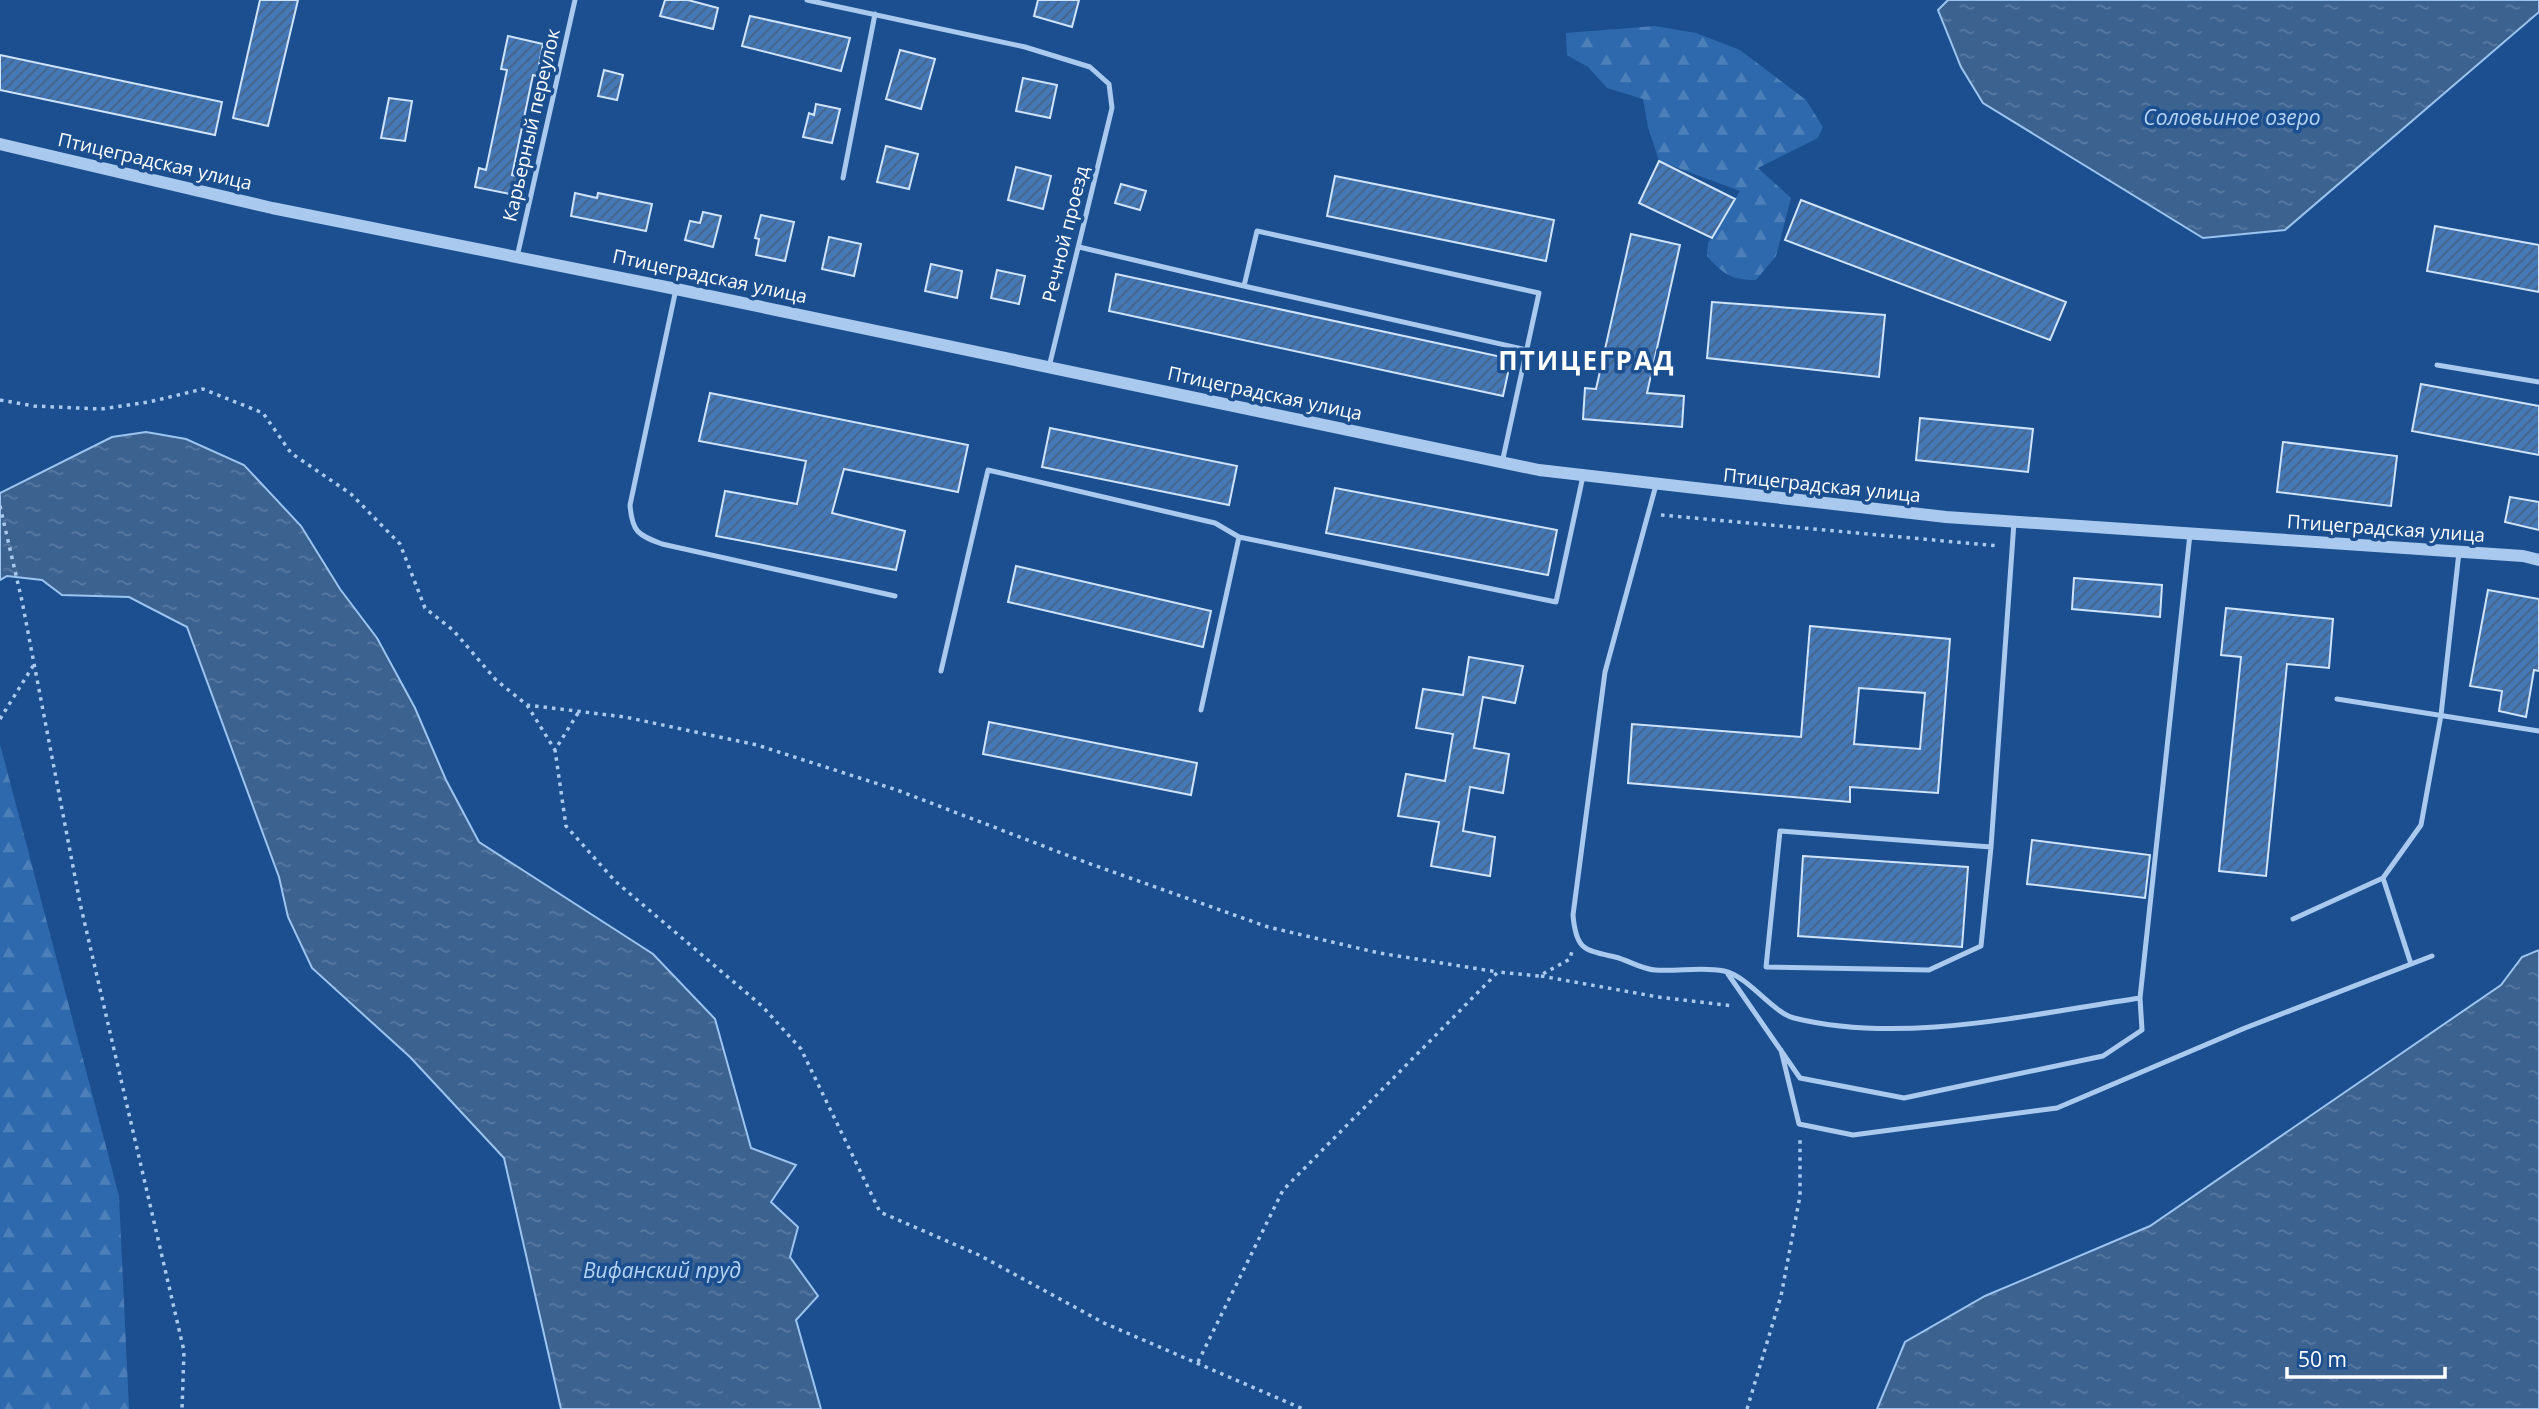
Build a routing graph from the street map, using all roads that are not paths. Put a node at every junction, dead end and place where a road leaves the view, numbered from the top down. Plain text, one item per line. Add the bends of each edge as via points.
1 (575, 0) edge
2 (807, 0) edge
3 (875, 13) junction
4 (0, 145) edge
5 (843, 178) dead end
6 (1079, 247) junction
7 (517, 257) junction
8 (1244, 286) junction
9 (676, 289) junction
10 (1527, 350) junction
11 (2437, 365) dead end
12 (1049, 367) junction
13 (2539, 382) edge
14 (1502, 463) junction
15 (1583, 477) junction
16 (1656, 485) junction
17 (2014, 522) junction
18 (2190, 534) junction
19 (1239, 537) junction
20 (2459, 552) junction
21 (2539, 560) edge
22 (895, 596) dead end
23 (941, 671) dead end
24 (2337, 699) dead end
25 (1201, 710) dead end
26 (2441, 715) junction
27 (2539, 731) edge
28 (1992, 847) junction
29 (2383, 878) junction
30 (2293, 919) dead end
31 (2432, 956) dead end
32 (2411, 964) junction
33 (1726, 971) junction
34 (2140, 998) junction
35 (1781, 1050) junction

1 - 7 lane, Карьерный переулок
2 - 3 lane
3 - 5 lane
3 - 6 lane, Речной проезд via 1090,66 1109,84 1112,108
4 - 7 street, Птицеградская улица via 272,208
6 - 8 lane
6 - 12 lane, Речной проезд
7 - 9 street, Птицеградская улица
8 - 10 lane
8 - 10 lane via 1257,231 1539,293
9 - 12 street, Птицеградская улица
9 - 22 lane via 630,505 632,524 642,537 662,544
10 - 14 lane
11 - 13 lane
12 - 14 street, Птицеградская улица
14 - 15 street, Птицеградская улица
15 - 16 street, Птицеградская улица
15 - 19 lane via 1556,602
16 - 17 street, Птицеградская улица
16 - 33 lane via 1605,672 1573,915 1575,935 1590,953 1653,970
17 - 18 street, Птицеградская улица
17 - 28 lane
18 - 20 street, Птицеградская улица
18 - 34 lane
19 - 23 lane via 1215,523 988,470
19 - 25 lane
20 - 21 street, Птицеградская улица
20 - 26 lane
24 - 26 lane
26 - 27 lane
26 - 29 lane via 2421,825
28 - 28 lane via 1780,831 1766,967 1929,970 1981,946
29 - 30 lane
29 - 32 lane
31 - 32 lane
32 - 35 lane via 2057,1108 1853,1135 1800,1124
33 - 34 lane via 1790,1017 1855,1028 1938,1027
33 - 35 lane
34 - 35 lane via 2142,1030 2103,1056 1904,1098 1800,1078

